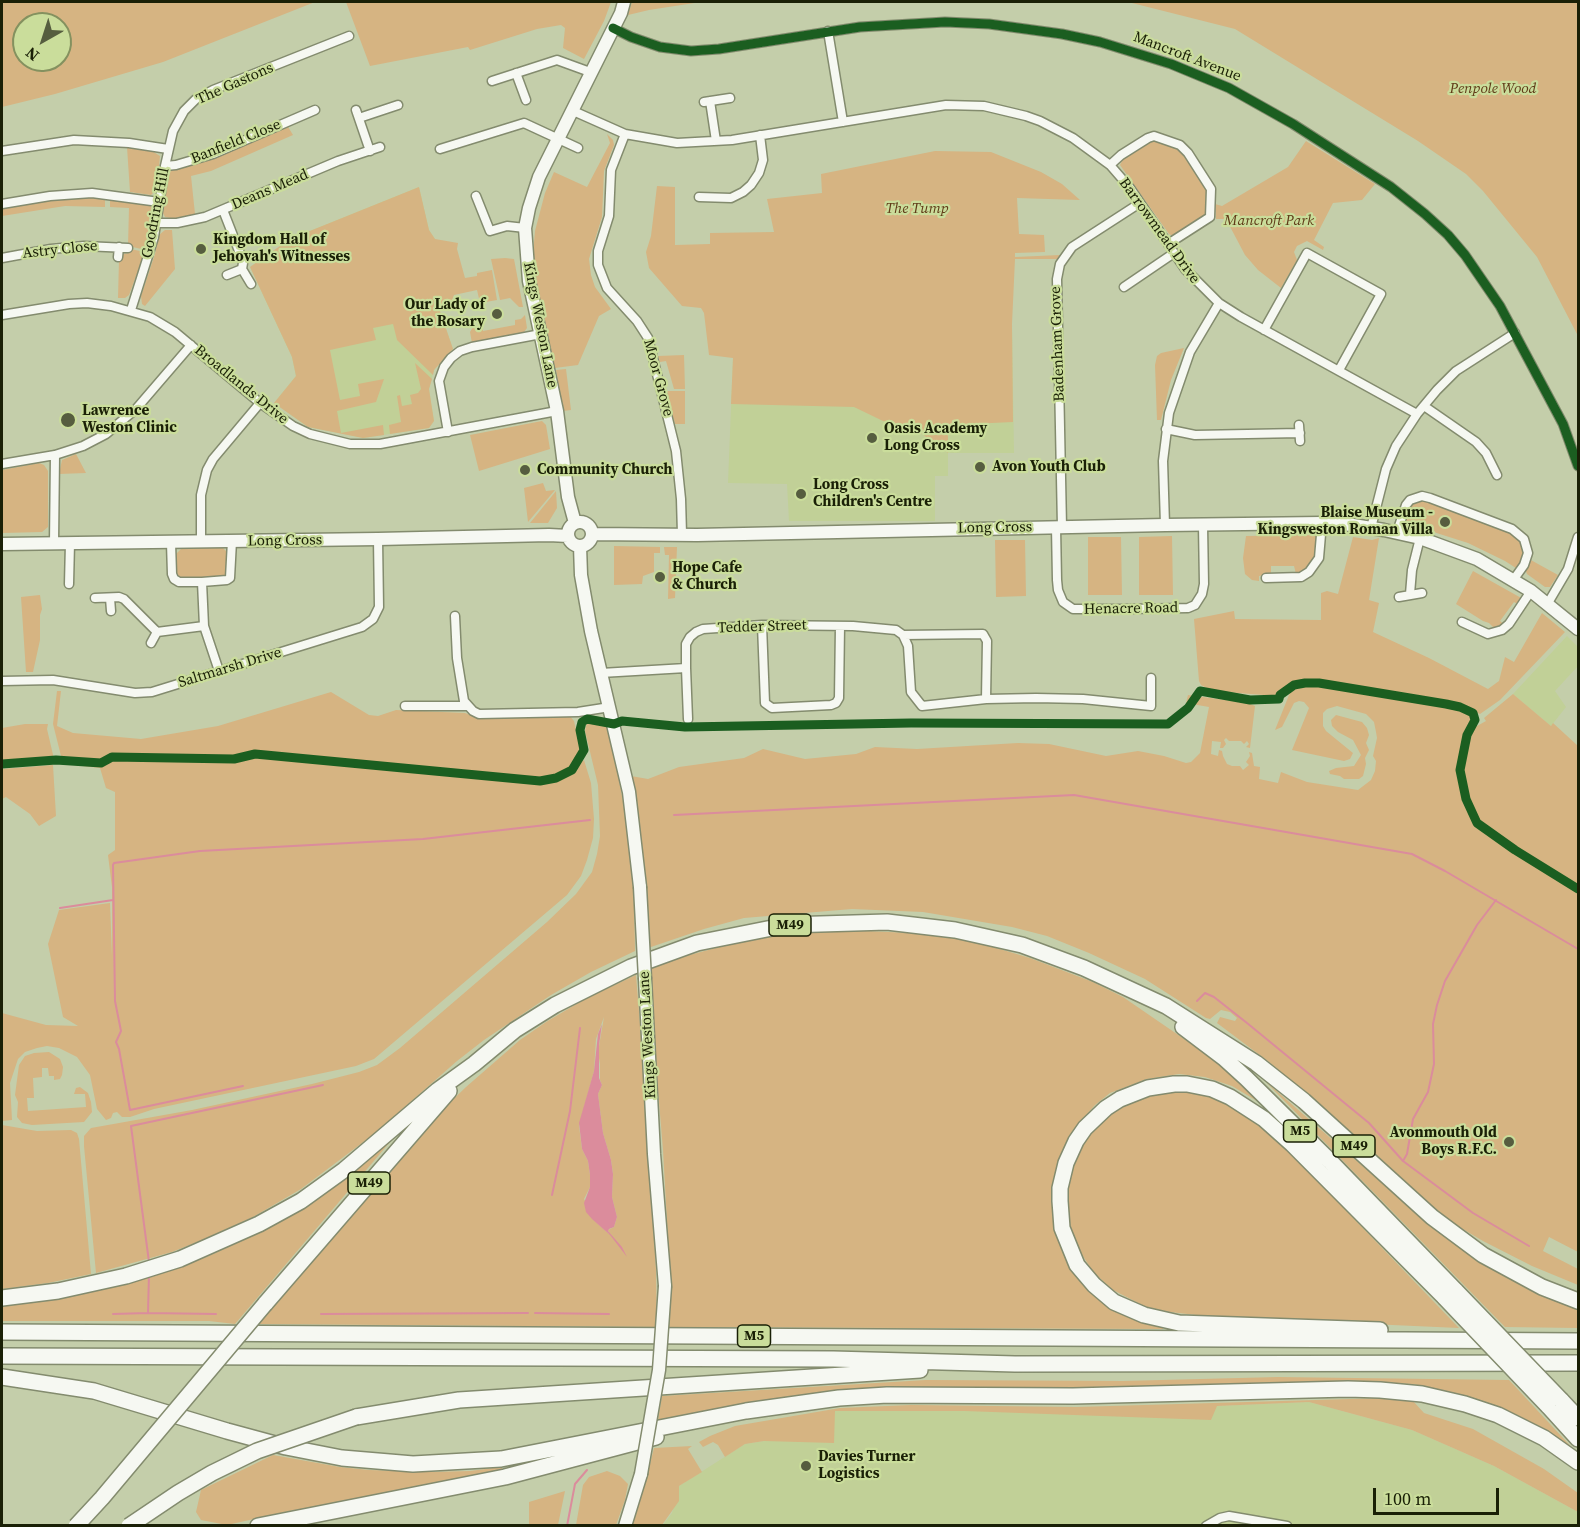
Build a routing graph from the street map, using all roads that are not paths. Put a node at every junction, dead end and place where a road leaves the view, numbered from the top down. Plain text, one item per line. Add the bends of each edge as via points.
1 (624, 2) edge
2 (613, 28) junction
3 (828, 31) junction
4 (350, 36) dead end
5 (590, 72) junction
6 (516, 73) junction
7 (492, 81) dead end
8 (730, 98) dead end
9 (526, 100) dead end
10 (398, 105) dead end
11 (571, 110) junction
12 (310, 115) dead end
13 (843, 122) junction
14 (625, 134) junction
15 (760, 135) junction
16 (558, 138) junction
17 (716, 141) junction
18 (445, 145) dead end
19 (380, 147) dead end
20 (578, 148) dead end
21 (168, 149) junction
22 (2, 151) edge
23 (370, 151) junction
24 (1110, 165) junction
25 (165, 166) junction
26 (476, 196) dead end
27 (699, 197) dead end
28 (159, 202) junction
29 (1140, 203) junction
30 (2, 204) edge
31 (223, 210) junction
32 (157, 223) junction
33 (525, 228) junction
34 (1168, 244) junction
35 (1174, 253) junction
36 (118, 257) dead end
37 (2, 258) edge
38 (242, 269) junction
39 (227, 275) dead end
40 (251, 284) dead end
41 (1124, 287) dead end
42 (1220, 303) junction
43 (131, 310) junction
44 (2, 315) edge
45 (1264, 330) junction
46 (541, 333) junction
47 (1515, 333) junction
48 (191, 345) junction
49 (1339, 370) junction
50 (260, 403) junction
51 (1424, 406) junction
52 (557, 411) junction
53 (1417, 414) junction
54 (1166, 429) junction
55 (447, 432) junction
56 (1300, 433) dead end
57 (55, 455) junction
58 (2, 465) edge
59 (1578, 465) edge
60 (1497, 475) dead end
61 (575, 523) junction
62 (1322, 523) junction
63 (1165, 525) junction
64 (1203, 525) junction
65 (1059, 527) junction
66 (1371, 528) junction
67 (1397, 532) junction
68 (592, 534) junction
69 (682, 534) junction
70 (568, 536) junction
71 (1578, 537) edge
72 (1420, 538) junction
73 (378, 539) junction
74 (201, 541) junction
75 (232, 541) junction
76 (54, 543) junction
77 (70, 543) junction
78 (171, 543) junction
79 (2, 544) edge
80 (580, 546) junction
81 (1266, 578) dead end
82 (1514, 579) junction
83 (67, 581) dead end
84 (202, 582) junction
85 (1531, 591) junction
86 (1422, 593) dead end
87 (1410, 594) junction
88 (1399, 597) dead end
89 (95, 598) dead end
90 (111, 598) junction
91 (1548, 603) junction
92 (111, 610) dead end
93 (455, 616) dead end
94 (1462, 622) dead end
95 (762, 625) junction
96 (204, 626) junction
97 (840, 626) junction
98 (1578, 629) edge
99 (156, 632) junction
100 (903, 635) junction
101 (151, 643) dead end
102 (686, 668) junction
103 (219, 671) junction
104 (601, 673) junction
105 (1151, 678) dead end
106 (2, 681) edge
107 (986, 699) junction
108 (405, 706) dead end
109 (466, 706) junction
110 (610, 707) junction
111 (688, 719) dead end
112 (1129, 989) junction
113 (474, 1064) junction
114 (1450, 1294) junction
115 (3, 1298) edge
116 (1578, 1301) edge
117 (2, 1332) edge
118 (1507, 1341) junction
119 (1578, 1341) edge
120 (2, 1356) edge
121 (1578, 1363) edge
122 (1015, 1364) junction
123 (2, 1377) edge
124 (1555, 1403) junction
125 (746, 1411) junction
126 (1578, 1418) edge
127 (1578, 1439) edge
128 (1578, 1462) edge
129 (75, 1526) edge
130 (129, 1526) edge
131 (258, 1526) edge
132 (625, 1526) edge
133 (1206, 1526) edge
134 (1287, 1526) edge

1 - 2 street, Kings Weston Lane
2 - 3 street, Mancroft Avenue via 660,47 691,51 719,50
2 - 5 street, Kings Weston Lane
3 - 13 street
3 - 47 street, Mancroft Avenue via 945,22 1062,33 1131,50 1229,88 1337,152 1425,214 1465,255
4 - 21 street, The Gastons via 196,99 176,124
5 - 6 street via 557,60
5 - 11 street, Kings Weston Lane
6 - 7 street
6 - 9 street
8 - 17 street via 707,101
10 - 23 street via 358,114
11 - 14 street, Barrowmead Drive
11 - 16 street, Kings Weston Lane
12 - 25 street, Banfield Close via 213,154
13 - 15 street, Barrowmead Drive
13 - 24 street, Barrowmead Drive via 946,105 984,106 1041,121
14 - 17 street, Barrowmead Drive via 677,143
14 - 69 street, Moor Grove via 611,170 610,212 598,251 598,265 606,288 648,338 676,451
15 - 17 street, Barrowmead Drive
15 - 27 street via 763,160 751,185 730,198
16 - 18 street via 521,123
16 - 20 street
16 - 33 street, Kings Weston Lane via 534,189
19 - 23 street, Deans Mead
21 - 22 street via 80,140
21 - 25 street, Goodring Hill
23 - 31 street, Deans Mead
24 - 29 street, Barrowmead Drive
24 - 34 street via 1154,135 1180,145 1188,153 1211,189 1210,216
25 - 28 street, Goodring Hill
26 - 33 street via 490,231 507,226
28 - 30 street via 92,193
28 - 32 street, Goodring Hill
29 - 34 street, Barrowmead Drive
29 - 65 street, Badenham Grove via 1072,247 1058,271
31 - 32 street, Deans Mead via 187,222
31 - 38 street via 241,256
32 - 43 street, Goodring Hill
33 - 46 street, Kings Weston Lane via 529,281
34 - 35 street, Barrowmead Drive
35 - 41 street
35 - 42 street, Barrowmead Drive via 1195,281
36 - 37 street, Astry Close via 124,247 93,245
38 - 39 street
38 - 40 street
42 - 45 street, Barrowmead Drive
42 - 54 street via 1184,365
43 - 44 street, Broadlands Drive via 79,303
43 - 48 street, Broadlands Drive via 163,323
45 - 49 street, Barrowmead Drive
45 - 49 street via 1307,253 1381,294
46 - 52 street, Kings Weston Lane
46 - 55 street via 472,347 451,358 439,381
47 - 51 street via 1456,371
47 - 59 street, Mancroft Avenue via 1563,424
48 - 50 street, Broadlands Drive
48 - 57 street via 117,427 90,443
49 - 53 street, Barrowmead Drive
50 - 55 street, Broadlands Drive via 302,431 350,444 380,444
50 - 74 street via 207,470 201,491
51 - 53 street
51 - 60 street via 1476,442
52 - 55 street, Broadlands Drive
52 - 61 street, Kings Weston Lane
53 - 66 street via 1386,470
54 - 56 street via 1195,435
54 - 63 street
57 - 58 street
57 - 76 street
61 - 68 street via 588,525
61 - 70 street
62 - 64 street, Long Cross
62 - 66 street, Long Cross
62 - 81 street via 1322,550 1309,572 1301,577
63 - 64 street, Long Cross
63 - 65 street, Long Cross
64 - 65 street, Henacre Road via 1204,584 1201,596 1188,608 1073,609 1061,599 1057,580
65 - 69 street, Long Cross
66 - 67 street, Long Cross
67 - 72 street, Long Cross
67 - 82 street via 1406,505 1422,496 1512,529 1524,539 1528,553
68 - 69 street, Long Cross
68 - 80 street via 587,544
70 - 73 street, Long Cross
70 - 80 street
71 - 91 street via 1568,569
72 - 82 street, Long Cross via 1477,559
72 - 87 street
73 - 75 street, Long Cross
73 - 103 street, Saltmarsh Drive via 380,607 369,623
74 - 75 street, Long Cross
74 - 78 street, Long Cross
75 - 84 street via 230,578
76 - 77 street, Long Cross
76 - 79 street, Long Cross
77 - 78 street, Long Cross
77 - 83 street
78 - 84 street via 174,579
80 - 104 street, Kings Weston Lane via 581,575
82 - 85 street, Long Cross
84 - 96 street
85 - 91 street, Long Cross
85 - 94 street via 1502,630 1488,634
86 - 87 street
87 - 88 street
89 - 90 street
90 - 92 street
90 - 99 street via 127,601
91 - 98 street, Long Cross
93 - 109 street via 457,658
95 - 97 street, Tedder Street
95 - 97 street via 765,703 772,708 836,703
95 - 102 street, Tedder Street via 696,632 686,644
96 - 99 street
96 - 103 street
97 - 100 street, Tedder Street via 896,630
99 - 101 street
100 - 107 street via 908,646 911,692 922,706
100 - 107 street, Tedder Street via 982,634 987,641
102 - 104 street
102 - 111 street, Tedder Street
103 - 106 street, Saltmarsh Drive via 144,693 53,680
104 - 110 street, Kings Weston Lane
105 - 107 street via 1151,706 1083,699
108 - 109 street
109 - 110 street via 479,714 578,712
110 - 132 street, Kings Weston Lane, bridge via 629,792 640,887 665,1286 659,1370 641,1474
112 - 113 highway, M49 via 1022,945 955,930 887,922 787,925 697,943 631,967 555,1005 515,1030
112 - 114 highway, M5 via 1187,1029 1246,1078 1331,1162
112 - 116 highway, M49 via 1166,1006 1256,1063 1304,1101 1432,1217 1483,1255 1542,1287
113 - 115 highway via 345,1170 259,1224 180,1260 126,1276
113 - 129 highway, M49, bridge
114 - 118 highway, M5 via 1264,1119 1239,1101 1212,1089 1187,1084 1159,1085 1133,1092 1101,1112 1085,1128 1066,1163 1060,1188 1060,1216 1077,1265 1114,1302 1144,1315 1179,1323 1393,1331
114 - 124 highway, M5, bridge
117 - 118 highway, M5
118 - 119 highway, M5
120 - 122 highway, M5 via 788,1359
121 - 122 highway, M5
122 - 130 highway, bridge via 459,1400 356,1417 267,1448 212,1473
123 - 125 highway via 94,1391 286,1447 342,1458 413,1464 501,1459
124 - 126 highway, M5
124 - 127 highway, M5
125 - 128 highway via 887,1395 1062,1397 1380,1390 1422,1394 1498,1415 1544,1438
125 - 131 highway via 505,1477
133 - 134 street via 1229,1516

